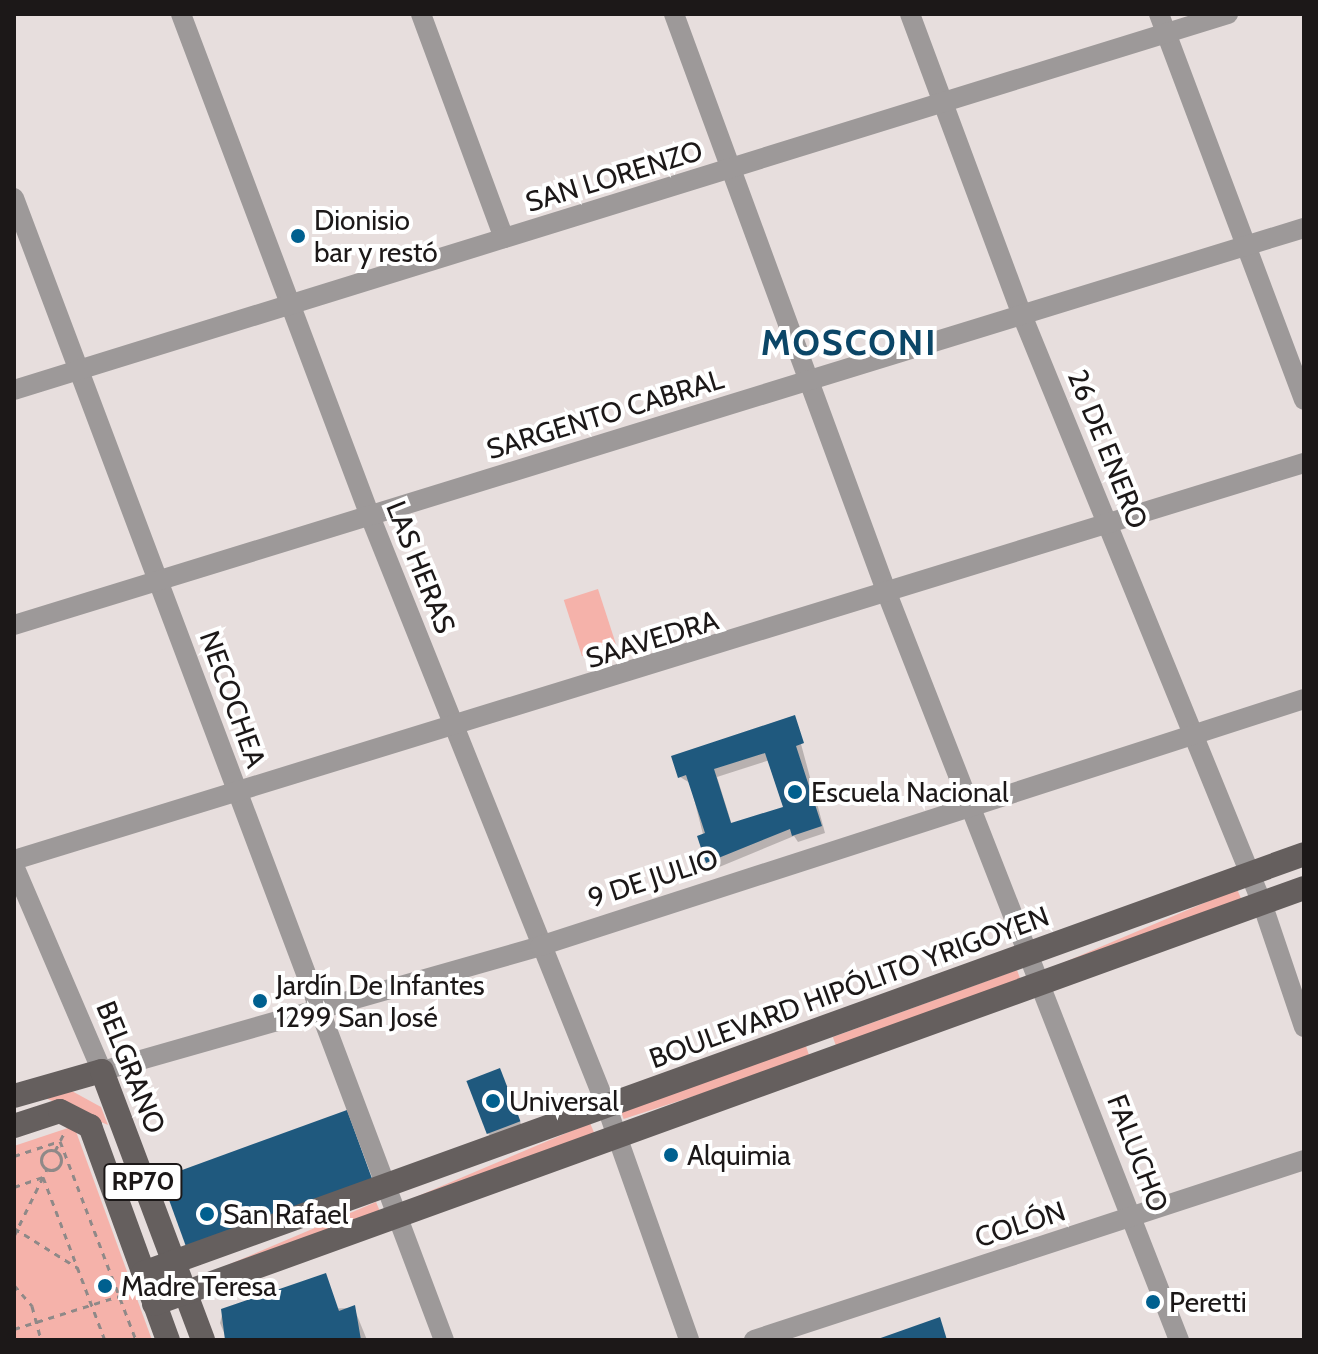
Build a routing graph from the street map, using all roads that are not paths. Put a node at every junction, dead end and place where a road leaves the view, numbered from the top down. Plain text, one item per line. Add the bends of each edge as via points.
1 (181, 14) edge
2 (421, 14) edge
3 (674, 14) edge
4 (910, 14) edge
5 (1159, 14) edge
6 (1228, 14) edge
7 (1167, 34) junction
8 (944, 106) junction
9 (733, 170) junction
10 (14, 198) edge
11 (1304, 228) edge
12 (504, 238) junction
13 (1246, 246) junction
14 (291, 303) junction
15 (1022, 315) junction
16 (80, 371) junction
17 (808, 381) junction
18 (14, 390) edge
19 (1304, 400) edge
20 (1304, 463) edge
21 (370, 516) junction
22 (1109, 527) junction
23 (159, 581) junction
24 (888, 596) junction
25 (14, 625) edge
26 (1304, 699) edge
27 (456, 729) junction
28 (1191, 735) junction
29 (239, 795) junction
30 (971, 807) junction
31 (1304, 854) edge
32 (14, 860) edge
33 (14, 866) edge
34 (1249, 874) junction
35 (1304, 888) edge
36 (1262, 903) junction
37 (540, 946) junction
38 (1032, 954) junction
39 (1045, 986) junction
40 (321, 1005) junction
41 (1304, 1027) edge
42 (816, 1031) junction
43 (828, 1063) junction
44 (102, 1071) junction
45 (14, 1096) edge
46 (606, 1105) junction
47 (14, 1126) edge
48 (617, 1138) junction
49 (1304, 1160) edge
50 (386, 1186) junction
51 (1133, 1216) junction
52 (402, 1218) junction
53 (173, 1262) junction
54 (143, 1273) junction
55 (186, 1293) junction
56 (154, 1304) junction
57 (168, 1340) edge
58 (203, 1340) edge
59 (444, 1340) edge
60 (689, 1340) edge
61 (754, 1340) edge
62 (1179, 1340) edge

1 - 14 street, LAS HERAS
2 - 12 street
3 - 9 street, FALUCHO
4 - 8 street, 26 DE ENERO
5 - 7 street
6 - 7 street, SAN LORENZO
7 - 8 street, SAN LORENZO
7 - 13 street
8 - 9 street, SAN LORENZO
8 - 15 street, 26 DE ENERO
9 - 12 street, SAN LORENZO
9 - 17 street, FALUCHO
10 - 16 street, NECOCHEA
11 - 13 street, SARGENTO CABRAL
12 - 14 street, SAN LORENZO
13 - 15 street, SARGENTO CABRAL
13 - 19 street
14 - 16 street, SAN LORENZO
14 - 21 street, LAS HERAS
15 - 17 street, SARGENTO CABRAL
15 - 22 street, 26 DE ENERO
16 - 18 street, SAN LORENZO
16 - 23 street, NECOCHEA
17 - 21 street, SARGENTO CABRAL
17 - 24 street, FALUCHO
20 - 22 street, SAAVEDRA
21 - 23 street, SARGENTO CABRAL
21 - 27 street, LAS HERAS
22 - 24 street, SAAVEDRA
22 - 28 street, 26 DE ENERO
23 - 25 street, SARGENTO CABRAL
23 - 29 street, NECOCHEA
24 - 27 street, SAAVEDRA
24 - 30 street, FALUCHO
26 - 28 street, 9 DE JULIO
27 - 29 street, SAAVEDRA
27 - 37 street, LAS HERAS
28 - 30 street, 9 DE JULIO
28 - 34 street, 26 DE ENERO
29 - 32 street, SAAVEDRA
29 - 40 street, NECOCHEA
30 - 37 street, 9 DE JULIO
30 - 38 street, FALUCHO
31 - 34 main road, BOULEVARD HIPÓLITO YRIGOYEN
33 - 44 street, BELGRANO
34 - 36 street, 26 DE ENERO
34 - 38 main road, BOULEVARD HIPÓLITO YRIGOYEN
35 - 36 main road
36 - 39 main road
36 - 41 street, 26 DE ENERO
37 - 40 street, 9 DE JULIO
37 - 46 street, LAS HERAS
38 - 39 street, FALUCHO
38 - 42 main road, BOULEVARD HIPÓLITO YRIGOYEN
39 - 43 main road
39 - 51 street, FALUCHO
40 - 44 street, 9 DE JULIO
40 - 50 street, NECOCHEA
42 - 43 main road
42 - 46 main road, BOULEVARD HIPÓLITO YRIGOYEN
43 - 48 main road
44 - 45 main road, 9 DE JULIO
44 - 53 main road, BELGRANO / RP70
46 - 48 street, LAS HERAS
46 - 50 main road, BOULEVARD HIPÓLITO YRIGOYEN
47 - 54 main road via 75,1114 90,1126
48 - 52 main road
48 - 60 street, LAS HERAS
49 - 51 street, COLÓN
50 - 52 street, NECOCHEA
50 - 53 main road, BOULEVARD HIPÓLITO YRIGOYEN
51 - 61 street, COLÓN
51 - 62 street, FALUCHO
52 - 55 main road
52 - 59 street, NECOCHEA
53 - 54 main road, BOULEVARD HIPÓLITO YRIGOYEN
53 - 55 main road, BELGRANO / RP70
54 - 56 main road
55 - 56 main road
55 - 58 main road, RP70
56 - 57 main road

